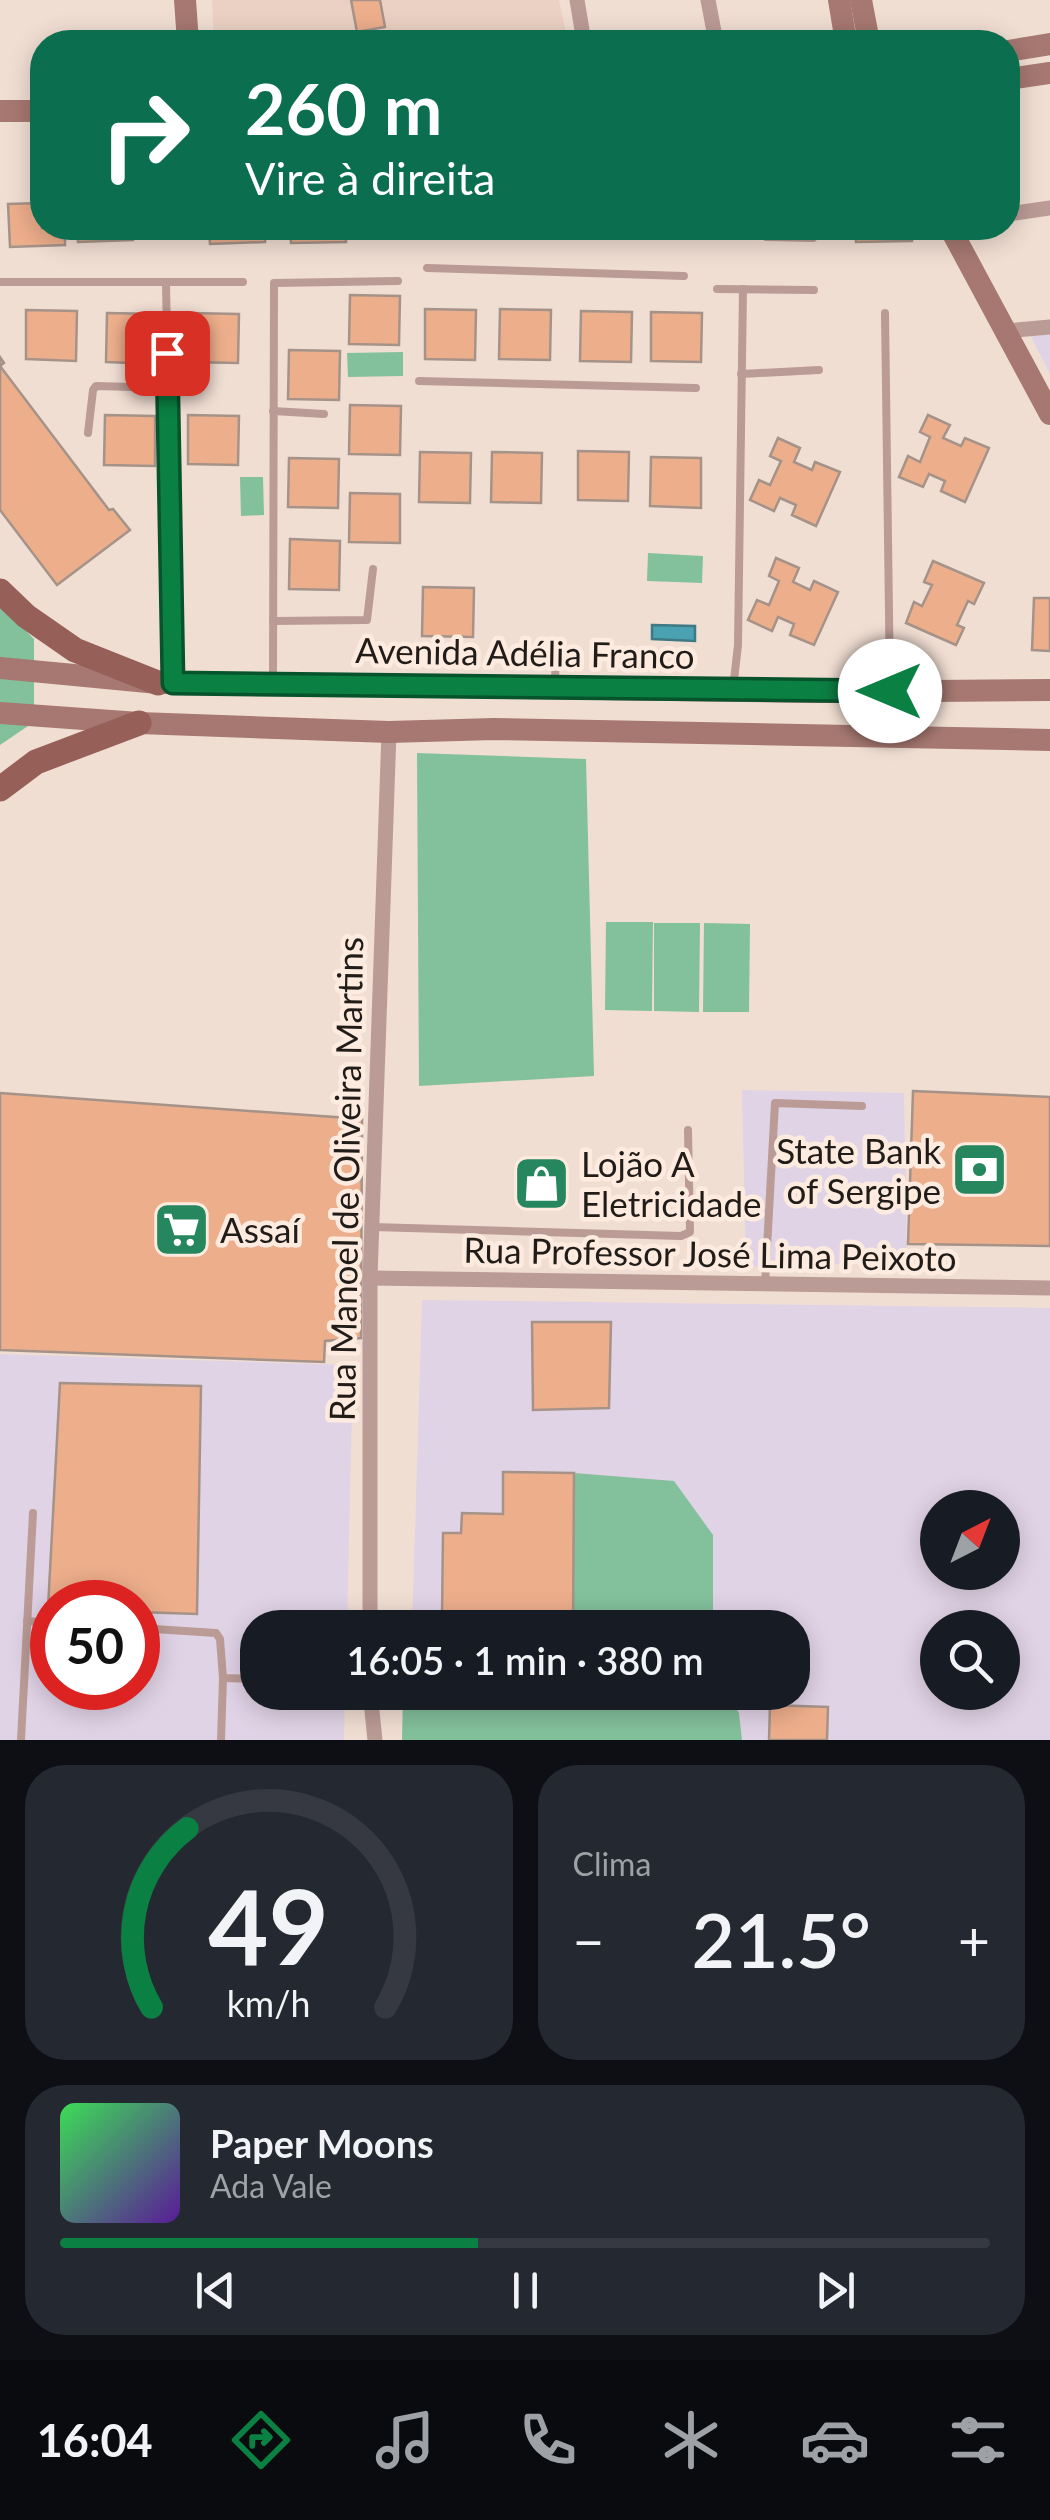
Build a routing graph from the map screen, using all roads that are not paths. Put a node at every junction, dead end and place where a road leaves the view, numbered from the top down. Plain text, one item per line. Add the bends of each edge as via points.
1 (185, 0) edge
2 (577, 0) edge
3 (708, 0) edge
4 (839, 0) edge
5 (861, 0) edge
6 (187, 30) edge
7 (582, 30) edge
8 (714, 30) edge
9 (844, 30) edge
10 (867, 30) edge
11 (1050, 44) edge
12 (1020, 49) edge
13 (1050, 72) edge
14 (1020, 77) edge
15 (0, 111) edge
16 (30, 111) edge
17 (1050, 208) edge
18 (1020, 212) edge
19 (957, 240) edge
20 (426, 268) dead end
21 (684, 276) dead end
22 (398, 281) dead end
23 (0, 282) edge
24 (166, 282) junction
25 (243, 282) dead end
26 (716, 289) dead end
27 (743, 289) junction
28 (814, 290) dead end
29 (885, 313) dead end
30 (1050, 327) edge
31 (1006, 331) junction
32 (820, 370) dead end
33 (741, 374) junction
34 (419, 380) dead end
35 (168, 388) junction
36 (696, 388) dead end
37 (273, 411) junction
38 (324, 414) dead end
39 (1050, 414) edge
40 (88, 433) dead end
41 (374, 568) dead end
42 (0, 591) edge
43 (273, 621) junction
44 (556, 648) dead end
45 (0, 668) edge
46 (166, 683) junction
47 (273, 684) junction
48 (555, 687) junction
49 (733, 690) junction
50 (1050, 690) edge
51 (890, 691) junction
52 (0, 713) edge
53 (139, 723) junction
54 (389, 732) junction
55 (1050, 740) edge
56 (0, 789) edge
57 (862, 1106) dead end
58 (688, 1130) dead end
59 (372, 1226) junction
60 (370, 1278) junction
61 (764, 1284) junction
62 (1050, 1288) edge
63 (33, 1513) dead end
64 (370, 1610) edge
65 (27, 1622) junction
66 (30, 1622) edge
67 (160, 1630) edge
68 (223, 1678) junction
69 (240, 1679) edge
70 (372, 1710) edge
71 (21, 1740) edge
72 (221, 1740) edge
73 (375, 1740) edge

1 - 6 main road
2 - 7 street
3 - 8 street
4 - 9 main road
5 - 10 main road
11 - 12 main road
13 - 14 main road
15 - 16 main road
17 - 18 street
19 - 31 main road
20 - 21 lane
22 - 37 lane via 274,283
23 - 24 lane
24 - 25 lane
24 - 35 lane
26 - 27 lane
27 - 28 lane
27 - 33 lane
29 - 51 lane
30 - 31 street
31 - 39 main road
32 - 33 lane
33 - 49 lane
34 - 36 lane
35 - 40 lane via 96,386
35 - 46 lane
37 - 38 lane
37 - 43 lane
41 - 43 lane via 367,620
42 - 46 main road via 75,650
43 - 47 lane
44 - 48 lane
45 - 46 main road, Avenida Adélia Franco
46 - 47 main road, Avenida Adélia Franco
47 - 48 main road, Avenida Adélia Franco
48 - 49 main road, Avenida Adélia Franco
49 - 51 main road, Avenida Adélia Franco
50 - 51 main road, Avenida Adélia Franco
52 - 53 main road
53 - 54 main road
53 - 56 main road via 36,762
54 - 55 main road via 494,728
54 - 59 street, Rua Manoel de Oliveira Martins
57 - 61 lane via 775,1103
58 - 59 lane via 690,1232 681,1236
59 - 60 street, Rua Manoel de Oliveira Martins
60 - 61 street, Rua Professor José Lima Peixoto
60 - 64 street, Rua Manoel de Oliveira Martins
61 - 62 street, Rua Professor José Lima Peixoto
63 - 65 lane
65 - 66 lane
65 - 71 lane
67 - 68 lane via 216,1634
68 - 69 lane
68 - 72 lane
70 - 73 street

